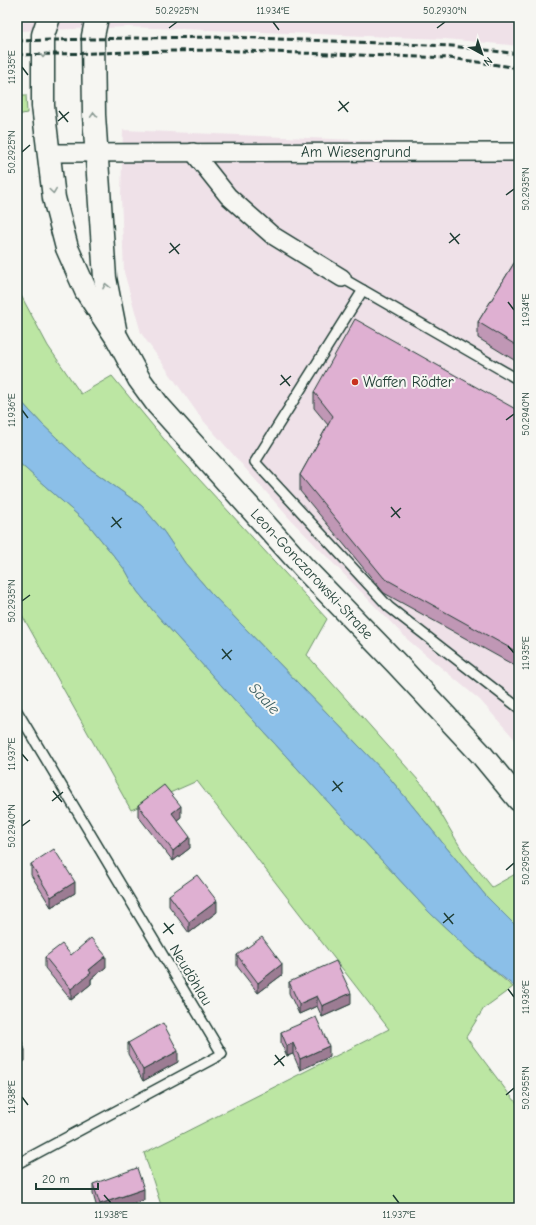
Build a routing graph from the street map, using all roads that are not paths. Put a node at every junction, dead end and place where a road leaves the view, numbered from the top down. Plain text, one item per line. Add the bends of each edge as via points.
1 (49, 17) edge
2 (97, 17) edge
3 (193, 152) junction
4 (519, 152) edge
5 (48, 153) junction
6 (97, 154) junction
7 (342, 278) joint
8 (363, 290) junction
9 (117, 338) junction
10 (519, 380) edge
11 (519, 708) edge
12 (17, 711) edge
13 (519, 800) edge
14 (17, 1164) edge

1 -> 5 street, Leon-Gonczarowski-Straße via 43,35 43,99
6 -> 2 street, Leon-Gonczarowski-Straße via 93,36
3 - 4 street, Am Wiesengrund
3 - 6 street, Am Wiesengrund
3 - 7 street via 228,196 272,234
5 - 6 street, Am Wiesengrund
5 -> 9 street, Leon-Gonczarowski-Straße via 54,198 67,248 86,291
9 -> 6 street, Leon-Gonczarowski-Straße via 105,278
7 - 8 lane
8 - 10 lane
8 - 11 lane via 254,462 388,607
9 - 13 street, Leon-Gonczarowski-Straße via 139,379 182,433 305,569 481,754
12 - 14 lane, Neudöhlau via 222,1054

